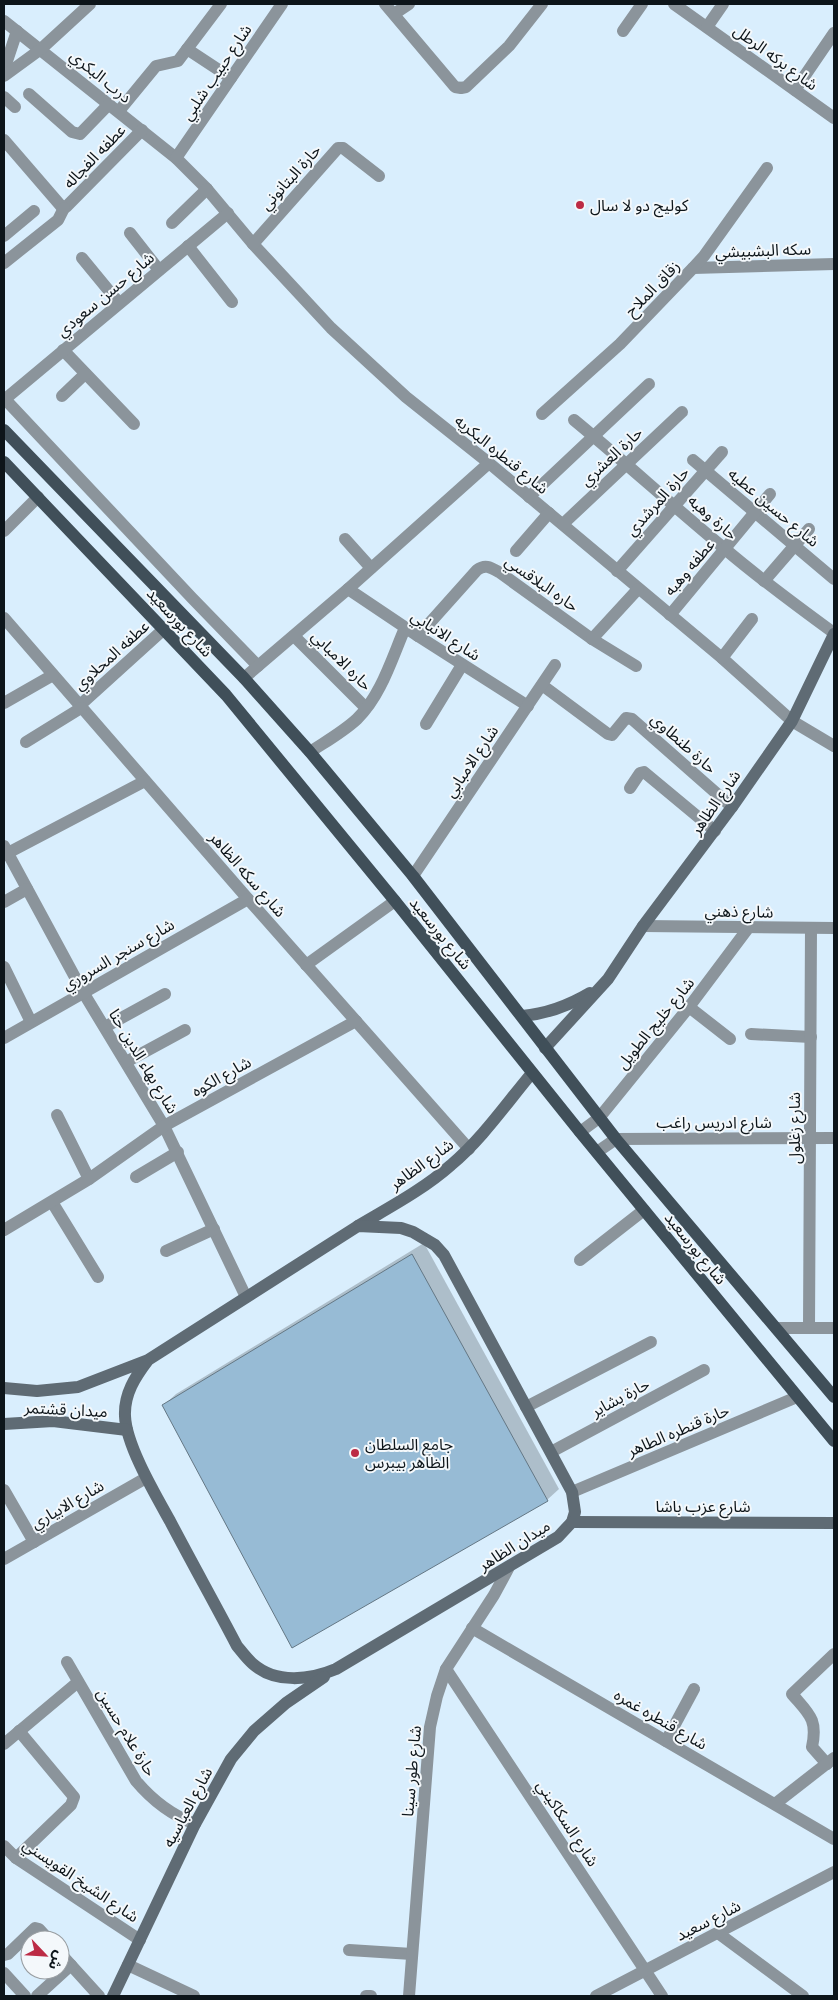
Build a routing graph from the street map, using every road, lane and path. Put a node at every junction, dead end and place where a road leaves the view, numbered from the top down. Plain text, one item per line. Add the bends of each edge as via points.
1 (90, 4) edge
2 (221, 4) edge
3 (282, 4) edge
4 (385, 4) edge
5 (409, 4) edge
6 (542, 4) edge
7 (642, 4) edge
8 (674, 4) edge
9 (723, 4) edge
10 (394, 14) junction
11 (4, 21) edge
12 (707, 27) junction
13 (18, 31) junction
14 (623, 31) dead end
15 (834, 33) edge
16 (41, 49) junction
17 (187, 49) junction
18 (4, 70) edge
19 (4, 76) edge
20 (231, 78) junction
21 (794, 90) junction
22 (29, 94) dead end
23 (4, 97) edge
24 (15, 107) dead end
25 (114, 108) junction
26 (834, 118) edge
27 (142, 130) junction
28 (4, 140) edge
29 (176, 158) junction
30 (767, 168) dead end
31 (379, 176) dead end
32 (207, 189) junction
33 (67, 206) junction
34 (34, 211) dead end
35 (228, 213) junction
36 (172, 223) dead end
37 (130, 233) dead end
38 (4, 236) edge
39 (253, 244) junction
40 (188, 246) junction
41 (6, 256) edge
42 (82, 258) dead end
43 (834, 264) edge
44 (693, 268) junction
45 (159, 270) junction
46 (232, 302) dead end
47 (119, 303) junction
48 (63, 350) junction
49 (85, 374) junction
50 (649, 384) dead end
51 (62, 396) dead end
52 (4, 399) edge
53 (682, 412) dead end
54 (542, 414) dead end
55 (574, 420) dead end
56 (134, 424) dead end
57 (4, 430) edge
58 (594, 436) junction
59 (722, 452) dead end
60 (693, 460) dead end
61 (4, 462) edge
62 (489, 463) junction
63 (627, 464) junction
64 (706, 471) junction
65 (770, 494) dead end
66 (38, 497) junction
67 (529, 497) junction
68 (675, 506) junction
69 (755, 512) junction
70 (549, 513) junction
71 (563, 524) junction
72 (809, 529) dead end
73 (4, 531) edge
74 (345, 539) dead end
75 (794, 546) junction
76 (725, 549) junction
77 (516, 551) dead end
78 (371, 568) junction
79 (617, 571) junction
80 (834, 579) edge
81 (764, 581) junction
82 (348, 589) junction
83 (638, 589) junction
84 (670, 615) junction
85 (4, 618) edge
86 (752, 619) dead end
87 (405, 628) junction
88 (164, 629) junction
89 (834, 634) edge
90 (294, 636) junction
91 (418, 636) junction
92 (592, 639) junction
93 (722, 658) junction
94 (462, 665) junction
95 (555, 665) dead end
96 (258, 666) junction
97 (636, 666) dead end
98 (52, 675) junction
99 (244, 678) junction
100 (542, 685) junction
101 (4, 703) edge
102 (528, 706) junction
103 (80, 707) junction
104 (366, 708) junction
105 (792, 720) junction
106 (426, 724) dead end
107 (26, 742) dead end
108 (834, 746) edge
109 (310, 752) junction
110 (145, 781) junction
111 (630, 788) dead end
112 (732, 807) junction
113 (715, 831) junction
114 (5, 851) edge
115 (413, 876) junction
116 (27, 889) junction
117 (248, 899) junction
118 (395, 901) junction
119 (4, 902) edge
120 (643, 926) junction
121 (749, 927) junction
122 (811, 928) junction
123 (834, 928) edge
124 (306, 964) junction
125 (4, 968) edge
126 (608, 979) junction
127 (83, 992) junction
128 (165, 994) dead end
129 (689, 1007) junction
130 (522, 1016) junction
131 (356, 1021) junction
132 (31, 1022) junction
133 (105, 1028) junction
134 (185, 1030) dead end
135 (751, 1034) dead end
136 (4, 1038) edge
137 (810, 1038) junction
138 (730, 1039) dead end
139 (544, 1048) junction
140 (126, 1062) junction
141 (532, 1073) junction
142 (56, 1116) dead end
143 (599, 1118) junction
144 (164, 1126) junction
145 (580, 1132) junction
146 (810, 1138) junction
147 (834, 1138) edge
148 (616, 1139) junction
149 (469, 1149) junction
150 (178, 1152) junction
151 (597, 1152) junction
152 (136, 1177) dead end
153 (89, 1179) junction
154 (52, 1202) junction
155 (644, 1210) junction
156 (358, 1226) junction
157 (4, 1230) edge
158 (214, 1230) junction
159 (166, 1252) dead end
160 (580, 1260) dead end
161 (98, 1277) dead end
162 (246, 1297) junction
163 (776, 1328) junction
164 (809, 1328) junction
165 (834, 1328) edge
166 (651, 1342) dead end
167 (148, 1360) junction
168 (704, 1370) dead end
169 (4, 1388) edge
170 (797, 1397) junction
171 (834, 1397) edge
172 (526, 1407) junction
173 (4, 1424) edge
174 (127, 1430) junction
175 (834, 1441) edge
176 (550, 1452) junction
177 (146, 1478) junction
178 (4, 1490) edge
179 (572, 1492) junction
180 (572, 1522) junction
181 (834, 1523) edge
182 (34, 1542) junction
183 (4, 1559) edge
184 (508, 1569) junction
185 (472, 1628) junction
186 (834, 1654) edge
187 (67, 1662) dead end
188 (446, 1669) junction
189 (336, 1670) junction
190 (78, 1682) junction
191 (694, 1689) dead end
192 (19, 1731) junction
193 (666, 1741) junction
194 (4, 1744) edge
195 (830, 1761) edge
196 (775, 1804) junction
197 (195, 1824) junction
198 (834, 1839) edge
199 (4, 1846) edge
200 (16, 1858) junction
201 (834, 1872) edge
202 (718, 1933) junction
203 (140, 1940) junction
204 (20, 1941) edge
205 (349, 1950) dead end
206 (412, 1954) junction
207 (4, 1955) edge
208 (71, 1965) joint
209 (128, 1965) junction
210 (646, 1970) junction
211 (4, 1973) edge
212 (25, 1996) edge
213 (37, 1996) edge
214 (99, 1996) edge
215 (113, 1996) edge
216 (194, 1996) edge
217 (366, 1996) edge
218 (372, 1996) edge
219 (409, 1996) edge
220 (596, 1996) edge
221 (662, 1996) edge
222 (803, 1996) edge

1 - 16 street
2 - 17 street
3 - 20 street, شارع حبيب شلبي
4 - 10 street
5 - 10 street
6 - 10 street via 509,46 466,87 461,88 456,87
7 - 14 street
8 - 12 street, شارع بركه الرطل
9 - 12 street
11 - 13 street, درب البكري
12 - 21 street, شارع بركه الرطل
13 - 16 street, درب البكري
13 - 18 street
15 - 21 street
16 - 19 street
16 - 25 street, درب البكري
17 - 20 street
17 - 25 street via 178,61 161,63 151,69
20 - 29 street, شارع حبيب شلبي
21 - 26 street, شارع بركه الرطل
22 - 25 street via 76,134
23 - 24 street
25 - 27 street, درب البكري
27 - 29 street, درب البكري
27 - 33 street, عطفه الفجاله
28 - 33 street via 61,206
29 - 32 street, شارع قنطره البكريه
30 - 44 street, زقاق الملاح
31 - 39 street, حارة البتانوني via 343,148 338,148
32 - 35 street, شارع قنطره البكريه
32 - 36 street
33 - 41 street, عطفه الفجاله via 58,220
34 - 38 street
35 - 39 street, شارع قنطره البكريه
35 - 40 street, شارع حسن سعودي
37 - 45 street
39 - 62 street, شارع قنطره البكريه via 330,328 406,397
40 - 45 street, شارع حسن سعودي
40 - 46 street
42 - 47 street
43 - 44 street, سكه البشبيشي
44 - 54 street, زقاق الملاح via 620,344
45 - 47 street, شارع حسن سعودي
47 - 48 street, شارع حسن سعودي
48 - 49 street
48 - 52 street, شارع حسن سعودي
49 - 51 street
49 - 56 street
50 - 58 street
52 - 96 street, شارع بورسعيد
53 - 63 street, حارة العشري
55 - 58 street, حارة وهبه
57 - 99 main road, شارع بورسعيد
58 - 63 street, حارة وهبه
58 - 67 street
59 - 64 street, حارة المرشدي
60 - 64 street, شارع حسين عطيه
61 - 66 main road, شارع بورسعيد
62 - 67 street, شارع قنطره البكريه
62 - 78 street
63 - 68 street, حارة وهبه
63 - 71 street, حارة العشري
64 - 68 street, حارة المرشدي
64 - 69 street, شارع حسين عطيه
65 - 69 street, عطفه وهبه
66 - 73 street
66 - 88 main road, شارع بورسعيد
67 - 70 street, شارع قنطره البكريه
68 - 76 street, حارة وهبه
68 - 79 street, حارة المرشدي
69 - 75 street, شارع حسين عطيه
69 - 76 street, عطفه وهبه
70 - 71 street, شارع قنطره البكريه
70 - 77 street
71 - 79 street, شارع قنطره البكريه
72 - 75 street
74 - 78 street
75 - 80 street, شارع حسين عطيه
75 - 81 street
76 - 81 street, حارة وهبه
76 - 84 street, عطفه وهبه
78 - 82 street
79 - 83 street, شارع قنطره البكريه
81 - 89 street, حارة وهبه
82 - 87 street, شارع الانبابي
82 - 90 street
83 - 84 street, شارع قنطره البكريه
83 - 92 street
84 - 93 street, شارع قنطره البكريه
85 - 98 street, شارع سكه الظاهر
86 - 93 street
87 - 91 street, شارع الانبابي
87 - 104 street via 376,694
88 - 103 street, عطفه المحلاوي
88 - 118 main road, شارع بورسعيد via 226,695
89 - 105 main road, شارع الظاهر
90 - 96 street
90 - 104 street, حاره الامبابي
91 - 92 street, حاره البلاقسي via 477,570 487,566
91 - 94 street, شارع الانبابي
92 - 97 street, حاره البلاقسي
93 - 105 street, شارع قنطره البكريه
94 - 102 street, شارع الانبابي
94 - 106 street
95 - 100 street, شارع الامبابي
96 - 99 street
98 - 101 street
98 - 103 street, شارع سكه الظاهر
99 - 109 main road, شارع بورسعيد
100 - 102 street, شارع الامبابي
100 - 112 street, حارة طنطاوي via 608,734 612,735 626,718 632,719
102 - 115 street, شارع الامبابي
103 - 107 street, عطفه المحلاوي
103 - 110 street, شارع سكه الظاهر
104 - 109 street via 357,719
105 - 108 street, شارع قنطره البكريه
105 - 112 main road, شارع الظاهر
109 - 115 main road, شارع بورسعيد
110 - 114 street
110 - 117 street, شارع سكه الظاهر
111 - 113 street via 644,772
112 - 113 main road, شارع الظاهر
113 - 120 main road, شارع الظاهر
114 - 116 street, شارع بهاء الدين حنا
115 - 130 main road, شارع بورسعيد
116 - 119 street
116 - 127 street, شارع بهاء الدين حنا
117 - 124 street, شارع سكه الظاهر
117 - 127 street, شارع سنجر السروري
118 - 124 street
118 - 141 main road, شارع بورسعيد
120 - 121 street, شارع ذهني
120 - 126 main road, شارع الظاهر
121 - 122 street, شارع ذهني
121 - 129 street, شارع خليج الطويل
122 - 123 street, شارع ذهني
122 - 137 street, شارع زغلول
124 - 131 street, شارع سكه الظاهر
125 - 132 street
126 - 130 main road, شارع الظاهر via 558,1009
126 - 139 main road, شارع الظاهر
127 - 132 street, شارع سنجر السروري
127 - 133 street, شارع بهاء الدين حنا
128 - 133 street
129 - 138 street
129 - 143 street, شارع خليج الطويل
130 - 139 main road, شارع بورسعيد
131 - 144 street, شارع الكوه
131 - 149 street, شارع سكه الظاهر
132 - 136 street, شارع سنجر السروري
133 - 140 street, شارع بهاء الدين حنا
134 - 140 street
135 - 137 street
137 - 146 street, شارع زغلول
139 - 143 main road, شارع بورسعيد
140 - 144 street, شارع بهاء الدين حنا
141 - 145 main road, شارع بورسعيد
141 - 149 main road, شارع الظاهر
142 - 153 street
143 - 145 street, شارع خليج الطويل
143 - 148 main road, شارع بورسعيد
144 - 150 street, شارع بهاء الدين حنا
144 - 153 street, شارع الكوه
145 - 151 main road, شارع بورسعيد
146 - 147 street, شارع ادريس راغب
146 - 148 street, شارع ادريس راغب
146 - 164 street, شارع زغلول
148 - 151 street
148 - 163 main road, شارع بورسعيد
149 - 156 main road, شارع الظاهر via 432,1181
150 - 152 street
150 - 158 street, شارع بهاء الدين حنا
151 - 155 main road, شارع بورسعيد
153 - 154 street, شارع الكوه
154 - 157 street, شارع الكوه
154 - 161 street
155 - 160 street
155 - 170 main road, شارع بورسعيد
156 - 162 main road, ميدان الظاهر
156 - 172 main road, ميدان الظاهر via 401,1228 436,1245
158 - 159 street
158 - 162 street, شارع بهاء الدين حنا
162 - 167 main road, ميدان الظاهر
163 - 164 street
163 - 171 main road, شارع بورسعيد
164 - 165 street
166 - 172 street
167 - 169 main road, ميدان قشتمر via 78,1387 36,1391
167 - 174 main road, ميدان الظاهر via 131,1385 126,1400
168 - 176 street, حارة بشاير
170 - 175 main road, شارع بورسعيد
170 - 179 street, حارة قنطره الطاهر
172 - 176 main road, ميدان الظاهر
173 - 174 main road, ميدان قشتمر via 54,1421
174 - 177 main road, ميدان الظاهر
176 - 179 main road, ميدان الظاهر
177 - 182 street, شارع الابياري
177 - 189 main road, ميدان الظاهر via 237,1646 254,1664 282,1677 301,1679
178 - 182 street
179 - 180 main road, ميدان الظاهر via 575,1512
180 - 181 main road, شارع عزب باشا
180 - 184 main road, ميدان الظاهر via 558,1537
182 - 183 street, شارع الابياري
184 - 185 street, شارع طور سينا
184 - 189 main road, ميدان الظاهر
185 - 188 street, شارع طور سينا
185 - 193 street, شارع قنطره غمره
186 - 195 street via 792,1694 811,1716 815,1730 812,1747
187 - 190 street, حارة علام حسين
188 - 206 street, شارع طور سينا via 430,1727
188 - 210 street, شارع السكاكيني
189 - 197 main road, شارع العباسيه via 286,1703 254,1731 231,1759
190 - 192 street
190 - 197 street, حارة علام حسين via 136,1781 170,1812
191 - 193 street
192 - 194 street
192 - 200 street via 74,1797 71,1805
193 - 196 street, شارع قنطره غمره
195 - 196 street
196 - 198 street, شارع قنطره غمره
197 - 203 main road, شارع العباسيه
199 - 200 street, شارع الشيخ القويسني
200 - 203 street, شارع الشيخ القويسني
201 - 202 street, شارع سعيد
202 - 210 street, شارع سعيد
202 - 222 street
203 - 209 main road, شارع العباسيه
204 - 207 street
205 - 206 street
206 - 219 street, شارع طور سينا
208 - 213 street
208 - 214 street
209 - 215 main road, شارع العباسيه
209 - 216 street
210 - 220 street, شارع سعيد
210 - 221 street, شارع السكاكيني
211 - 212 street
217 - 218 street

